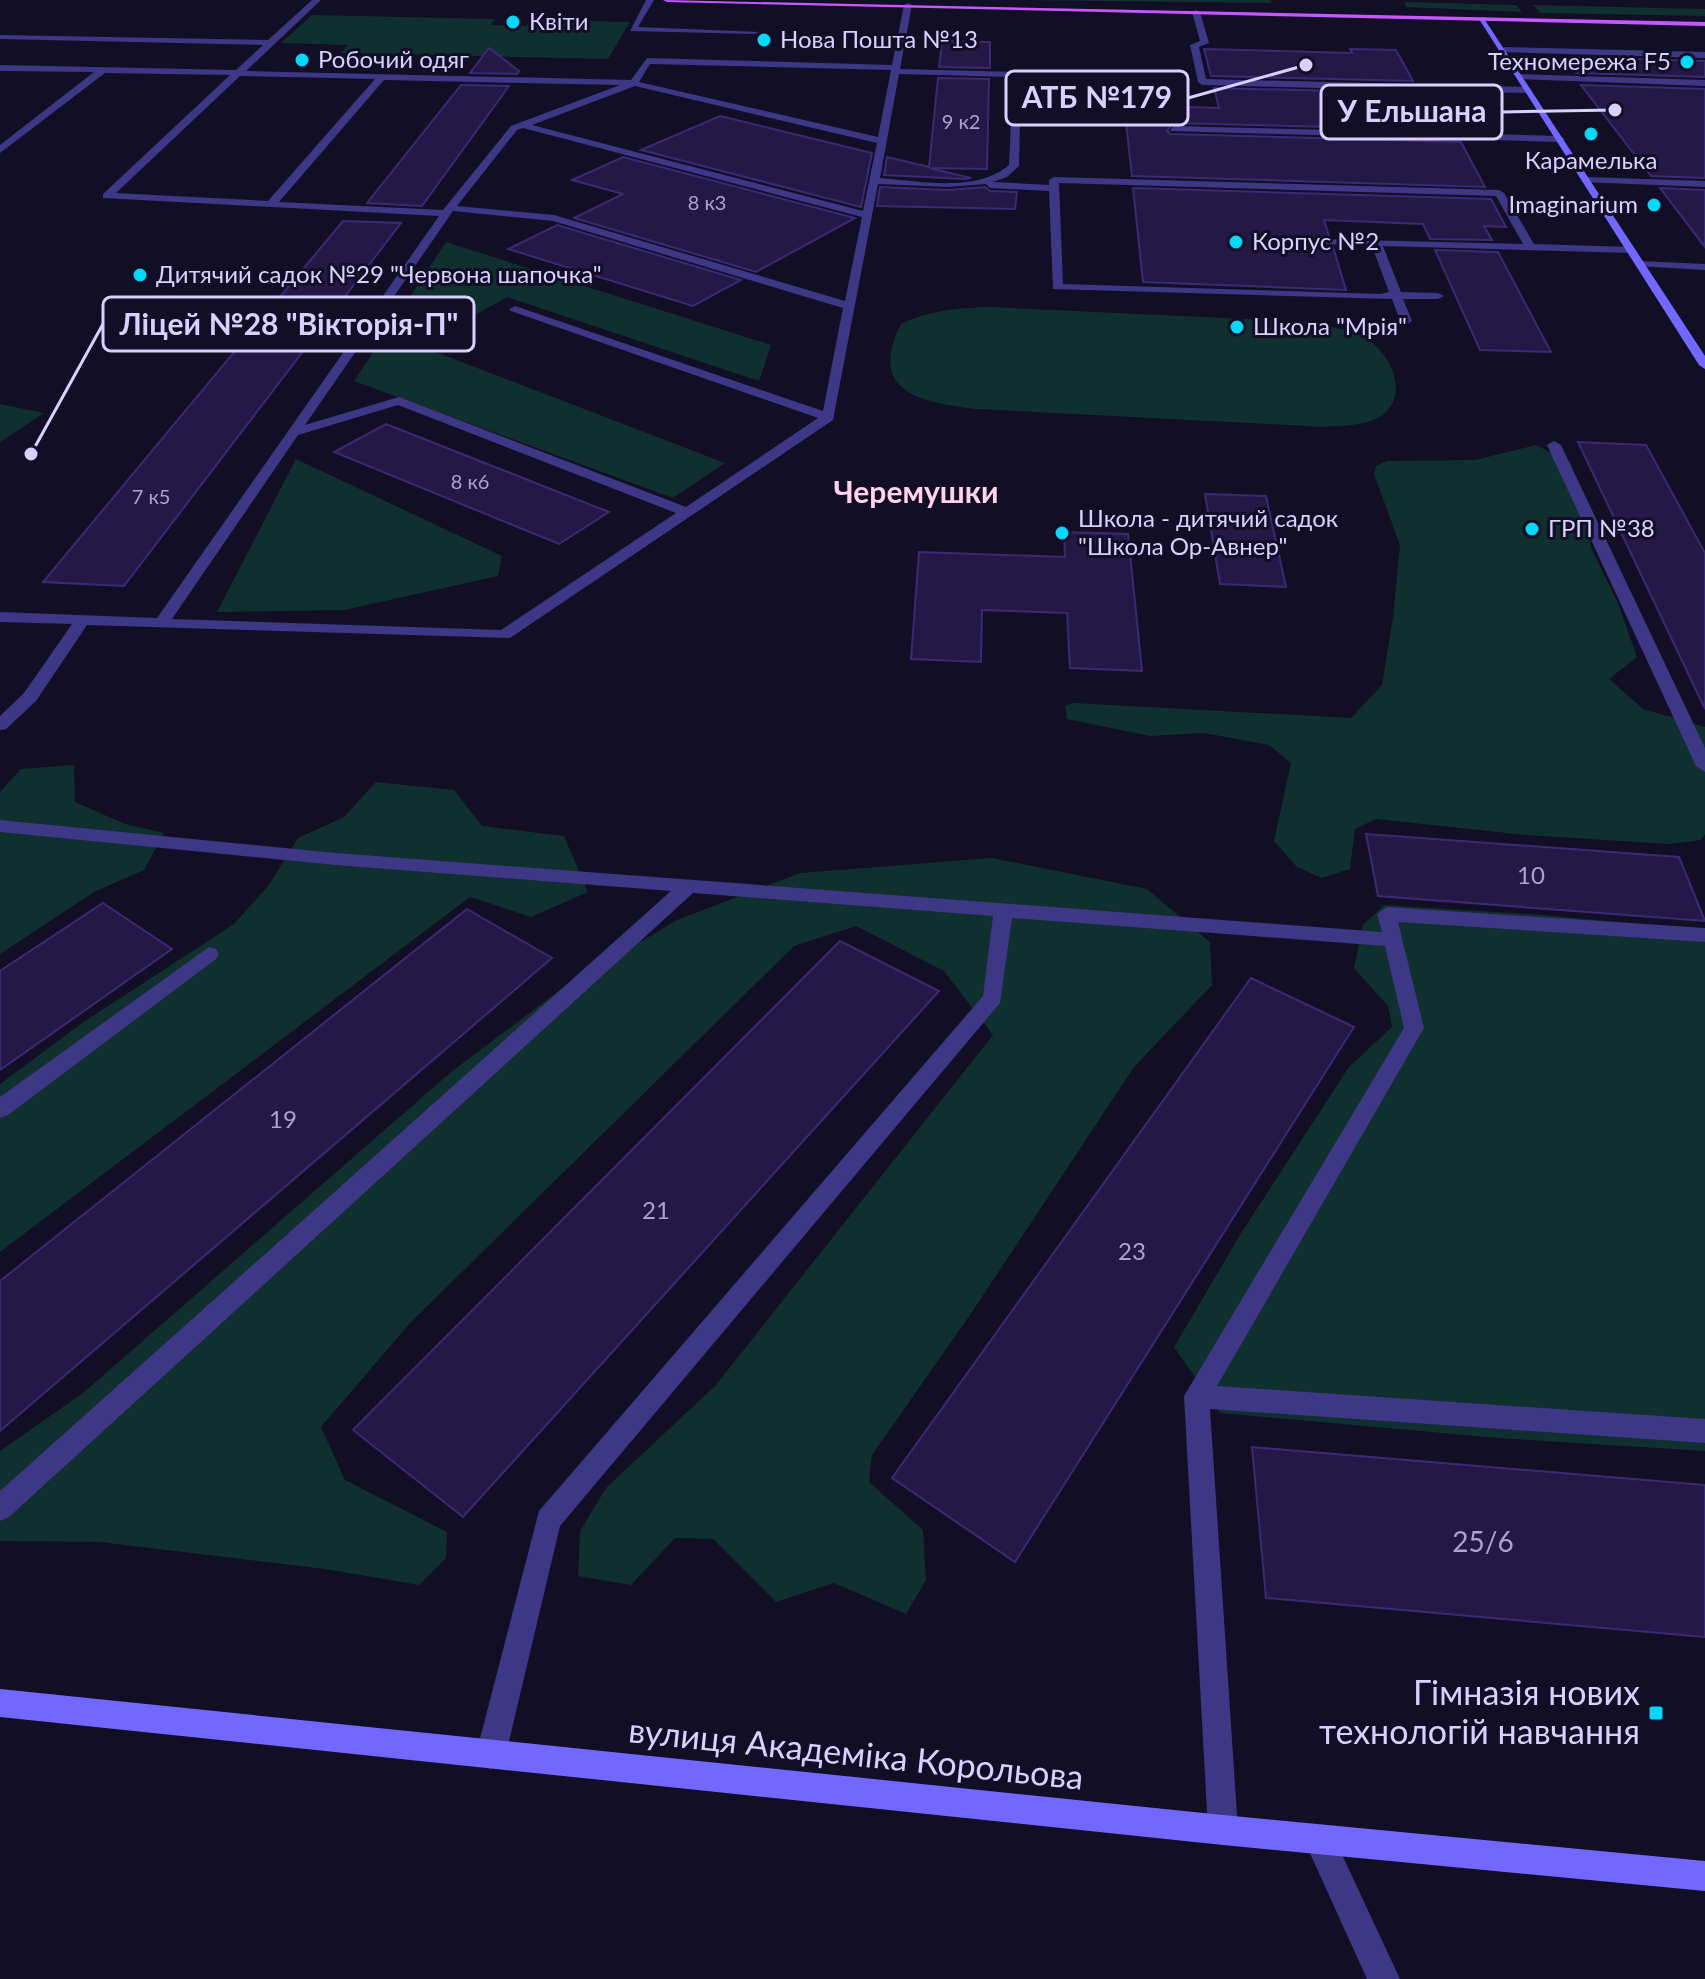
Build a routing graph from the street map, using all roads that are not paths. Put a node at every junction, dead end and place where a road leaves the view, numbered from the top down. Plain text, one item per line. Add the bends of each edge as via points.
1 (317, 0) edge
2 (650, 0) edge
3 (667, 0) edge
4 (908, 5) junction
5 (1196, 12) junction
6 (1483, 19) junction
7 (1705, 24) edge
8 (755, 32) dead end
9 (0, 37) edge
10 (270, 43) junction
11 (1504, 50) junction
12 (1705, 55) edge
13 (0, 68) edge
14 (103, 70) junction
15 (896, 70) junction
16 (238, 73) junction
17 (1017, 75) junction
18 (382, 77) junction
19 (1102, 77) dead end
20 (1520, 77) junction
21 (634, 83) junction
22 (1705, 83) edge
23 (1528, 90) junction
24 (522, 125) junction
25 (1173, 129) dead end
26 (1560, 139) junction
27 (881, 141) junction
28 (0, 150) edge
29 (1586, 180) junction
30 (874, 181) junction
31 (956, 184) junction
32 (1705, 184) edge
33 (1054, 188) junction
34 (271, 204) junction
35 (448, 210) junction
36 (867, 215) junction
37 (1322, 241) dead end
38 (1376, 242) junction
39 (1530, 247) junction
40 (1631, 250) junction
41 (1640, 264) junction
42 (1705, 267) edge
43 (1396, 295) junction
44 (1438, 296) dead end
45 (849, 306) junction
46 (515, 309) dead end
47 (1406, 321) dead end
48 (1701, 353) edge
49 (1705, 365) edge
50 (828, 417) junction
51 (295, 432) junction
52 (1554, 445) dead end
53 (687, 512) junction
54 (0, 617) edge
55 (83, 620) junction
56 (161, 623) junction
57 (0, 725) edge
58 (1705, 766) edge
59 (0, 826) edge
60 (689, 886) junction
61 (1003, 910) junction
62 (1705, 935) edge
63 (1393, 940) junction
64 (209, 954) dead end
65 (0, 1109) edge
66 (1197, 1396) junction
67 (1705, 1431) edge
68 (0, 1508) edge
69 (0, 1703) edge
70 (491, 1754) junction
71 (1223, 1830) junction
72 (1319, 1840) junction
73 (1705, 1876) edge
74 (1384, 1979) edge

1 - 10 lane
2 - 8 lane via 633,29
3 - 4 main road
4 - 5 main road
4 - 15 lane
5 - 6 main road
5 - 23 lane via 1205,43 1194,45 1202,82
6 - 7 main road
6 - 11 street
9 - 10 lane
10 - 16 lane
11 - 12 lane
11 - 20 street
13 - 14 lane
14 - 16 lane
14 - 28 lane
15 - 17 lane
15 - 21 lane via 647,61
15 - 27 lane
16 - 18 lane
16 - 34 lane via 107,196
17 - 19 lane
17 - 31 lane via 1014,166 999,178
18 - 21 lane
18 - 34 lane
20 - 22 lane
20 - 23 street
21 - 24 lane
21 - 27 lane
23 - 26 street
24 - 35 lane via 514,128
24 - 36 lane
25 - 26 lane
26 - 29 street
27 - 30 lane
29 - 32 lane
29 - 40 street
30 - 31 lane
30 - 36 lane
31 - 33 lane
33 - 39 lane via 1054,180 1499,193
33 - 43 lane via 1057,287
34 - 35 lane
35 - 45 lane via 554,218
35 - 51 lane
36 - 45 lane
37 - 38 lane
38 - 39 lane
38 - 43 lane
39 - 40 lane
40 - 41 street
41 - 42 lane
41 - 48 street
43 - 44 lane
43 - 47 lane
45 - 50 lane
46 - 50 lane
48 - 49 street
50 - 53 lane
51 - 53 lane via 399,401
51 - 56 lane
52 - 58 lane
53 - 56 lane via 504,635
54 - 55 lane
55 - 56 lane
55 - 57 lane via 30,697
59 - 60 lane
60 - 61 lane
60 - 68 lane
61 - 63 lane
61 - 70 lane via 993,998 548,1520
62 - 63 lane via 1387,914
63 - 66 lane via 1414,1028
64 - 65 lane
66 - 67 lane
66 - 71 lane
69 - 70 street, вулиця Академіка Корольова
70 - 71 street, вулиця Академіка Корольова
71 - 72 street, вулиця Академіка Корольова
72 - 73 street, вулиця Академіка Корольова
72 - 74 lane

